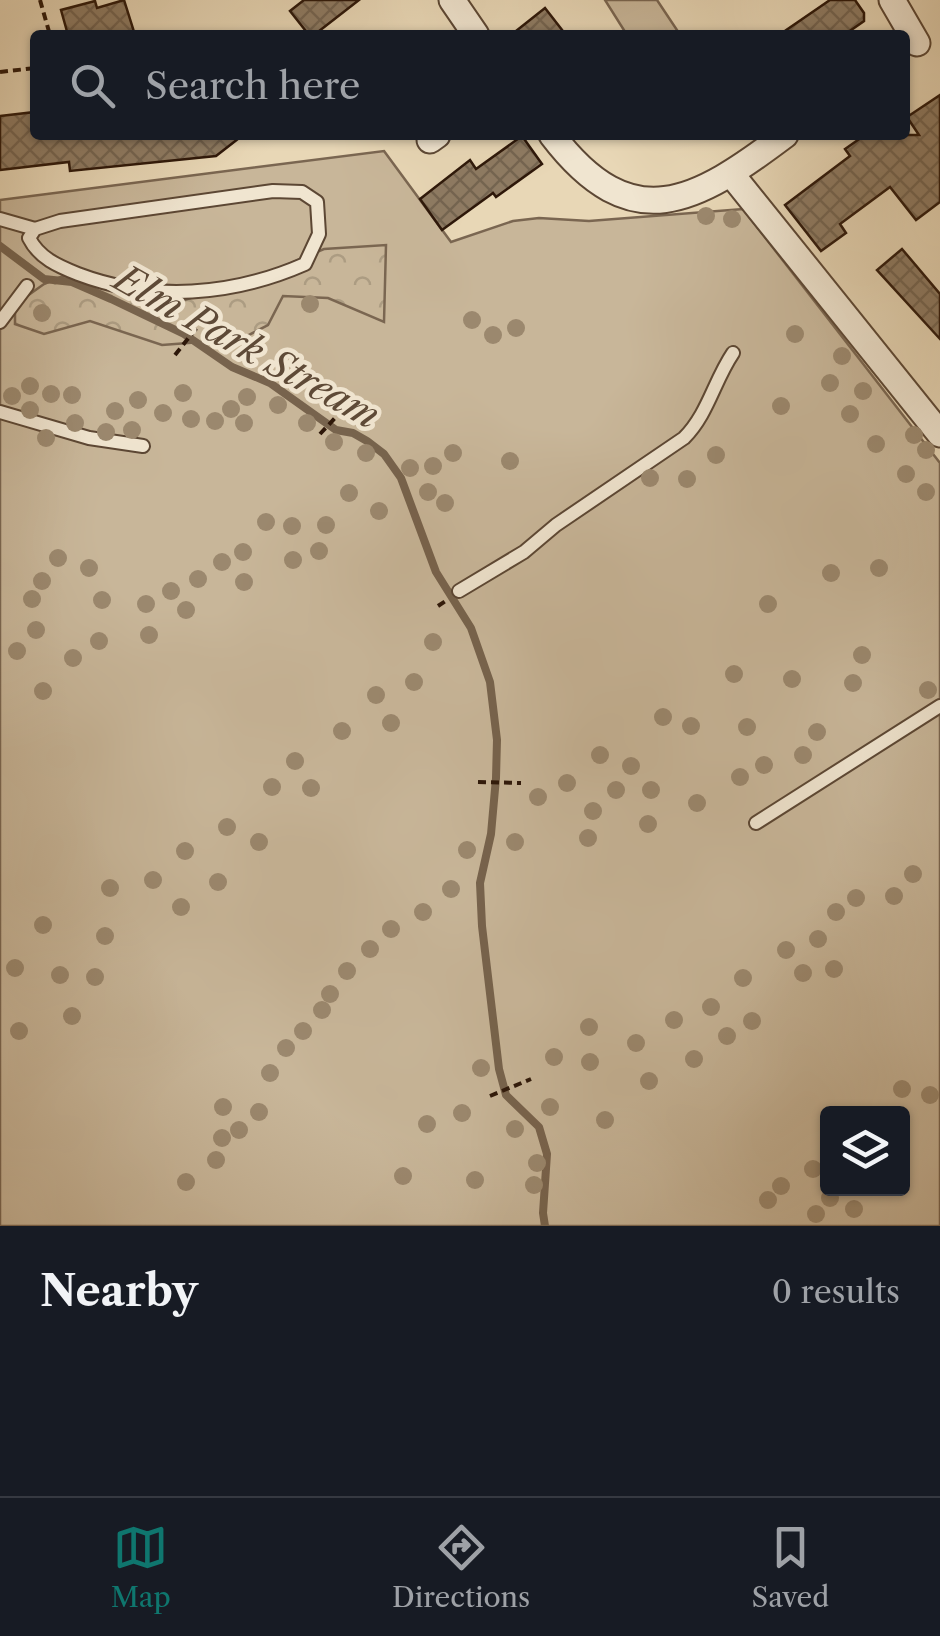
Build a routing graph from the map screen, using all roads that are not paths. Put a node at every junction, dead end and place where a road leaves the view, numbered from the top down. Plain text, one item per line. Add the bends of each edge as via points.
1 (452, 0) edge
2 (892, 0) edge
3 (473, 30) edge
4 (904, 30) edge
5 (940, 30) edge
6 (911, 47) edge
7 (556, 140) edge
8 (779, 140) edge
9 (732, 175) junction
10 (0, 219) edge
11 (35, 229) junction
12 (27, 286) dead end
13 (0, 322) edge
14 (733, 354) dead end
15 (0, 412) edge
16 (940, 434) edge
17 (143, 446) dead end
18 (459, 592) dead end
19 (940, 706) edge
20 (756, 823) dead end

1 - 3 street
2 - 4 street
5 - 6 street
7 - 9 street via 606,189 635,198 688,196
8 - 9 street
9 - 16 street
10 - 11 lane
11 - 11 lane via 30,238 36,252 61,268 148,294 185,294 278,276 305,264 320,234 317,202 302,192 273,191
12 - 13 lane
14 - 18 lane via 684,438
15 - 17 lane
19 - 20 lane

